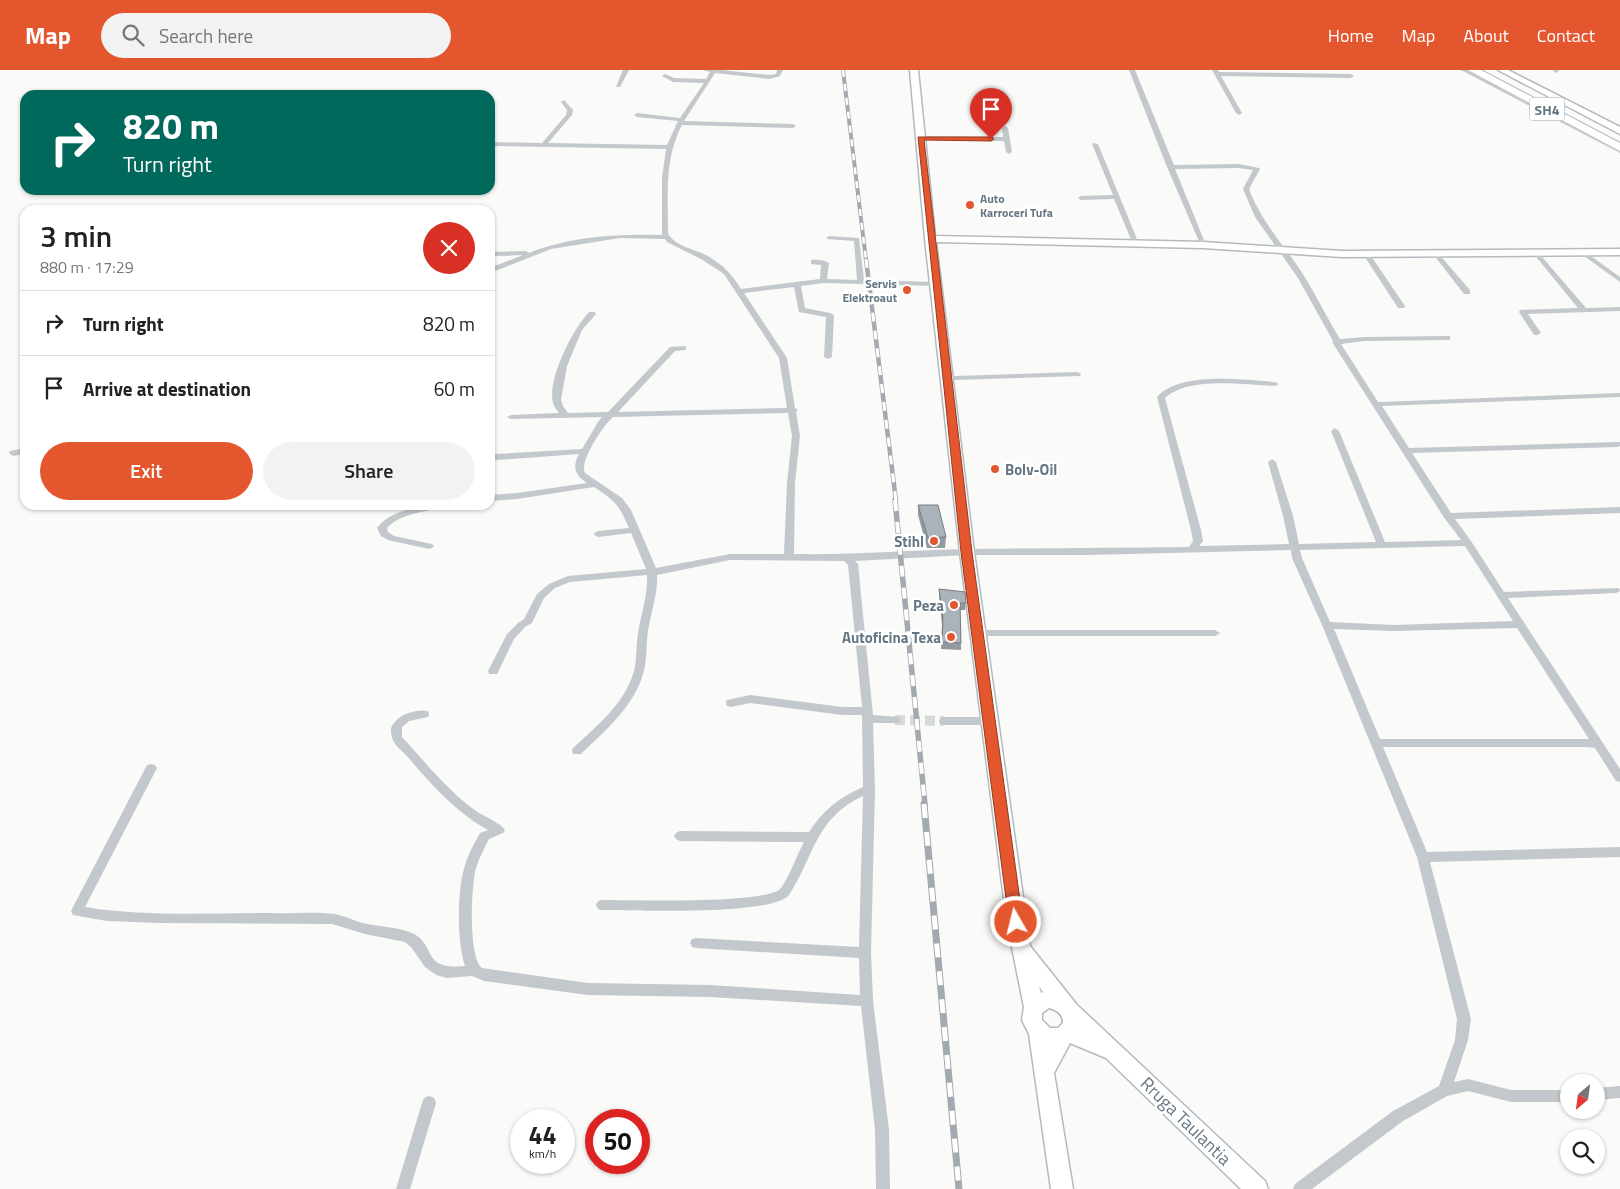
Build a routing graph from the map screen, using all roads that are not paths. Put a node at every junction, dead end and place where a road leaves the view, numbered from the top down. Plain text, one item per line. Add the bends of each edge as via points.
1 (626, 70) edge
2 (780, 70) edge
3 (914, 70) edge
4 (1132, 70) edge
5 (1464, 70) edge
6 (1474, 70) edge
7 (1485, 70) edge
8 (1502, 70) edge
9 (710, 71) edge
10 (1216, 72) edge
11 (665, 76) dead end
12 (1351, 76) dead end
13 (708, 81) junction
14 (618, 86) dead end
15 (564, 102) dead end
16 (1239, 113) dead end
17 (637, 115) dead end
18 (681, 122) junction
19 (793, 126) dead end
20 (1005, 128) dead end
21 (1620, 131) edge
22 (920, 138) junction
23 (1006, 139) junction
24 (1620, 141) edge
25 (495, 144) edge
26 (544, 144) junction
27 (1096, 144) dead end
28 (669, 147) junction
29 (1620, 148) edge
30 (1620, 151) edge
31 (1009, 152) dead end
32 (1170, 167) junction
33 (1116, 197) junction
34 (1081, 198) dead end
35 (666, 237) junction
36 (829, 238) dead end
37 (930, 239) junction
38 (1136, 244) junction
39 (1203, 245) junction
40 (1281, 251) junction
41 (532, 252) junction
42 (1535, 252) junction
43 (1582, 252) junction
44 (1620, 252) edge
45 (1436, 253) junction
46 (495, 254) edge
47 (1367, 254) junction
48 (814, 262) dead end
49 (495, 269) edge
50 (1620, 280) edge
51 (823, 281) junction
52 (861, 283) junction
53 (797, 284) junction
54 (935, 284) junction
55 (740, 291) junction
56 (1467, 292) dead end
57 (1402, 306) dead end
58 (1620, 309) edge
59 (1584, 310) junction
60 (592, 314) dead end
61 (1537, 333) dead end
62 (1447, 338) dead end
63 (1338, 341) junction
64 (683, 348) dead end
65 (828, 357) dead end
66 (1078, 374) dead end
67 (954, 378) dead end
68 (1275, 384) dead end
69 (1620, 395) edge
70 (1378, 404) junction
71 (794, 410) junction
72 (566, 416) junction
73 (610, 416) junction
74 (512, 417) dead end
75 (1335, 431) dead end
76 (1618, 444) dead end
77 (1406, 450) junction
78 (584, 451) junction
79 (20, 452) edge
80 (12, 453) dead end
81 (496, 457) dead end
82 (1272, 462) dead end
83 (596, 484) junction
84 (495, 498) edge
85 (422, 510) edge
86 (1620, 510) edge
87 (1448, 516) junction
88 (634, 530) junction
89 (598, 534) dead end
90 (1468, 543) junction
91 (1381, 544) junction
92 (429, 546) dead end
93 (1294, 546) junction
94 (1193, 548) junction
95 (967, 552) junction
96 (789, 556) junction
97 (853, 560) junction
98 (652, 571) junction
99 (1616, 590) dead end
100 (1501, 595) junction
101 (1520, 624) junction
102 (1327, 625) junction
103 (978, 633) junction
104 (1215, 633) dead end
105 (493, 672) dead end
106 (731, 703) dead end
107 (424, 714) dead end
108 (867, 715) junction
109 (895, 720) tunnel mouth
110 (944, 721) tunnel mouth
111 (989, 721) junction
112 (1376, 743) junction
113 (1599, 746) junction
114 (577, 751) dead end
115 (151, 768) dead end
116 (1620, 778) edge
117 (869, 789) junction
118 (680, 836) dead end
119 (811, 837) junction
120 (1620, 852) edge
121 (1423, 857) junction
122 (602, 905) dead end
123 (696, 943) dead end
124 (1024, 951) junction
125 (865, 954) junction
126 (474, 970) junction
127 (867, 1001) junction
128 (1034, 1006) junction
129 (1067, 1007) junction
130 (1038, 1031) junction
131 (1066, 1035) junction
132 (1115, 1053) junction
133 (1046, 1069) junction
134 (1445, 1090) junction
135 (1620, 1092) edge
136 (1605, 1093) edge
137 (1560, 1096) edge
138 (429, 1103) dead end
139 (403, 1189) edge
140 (883, 1189) edge
141 (1062, 1189) edge
142 (1257, 1189) edge
143 (1300, 1189) edge

1 - 14 street
2 - 9 street via 778,75 770,77
3 - 22 main road
4 - 32 street
5 - 30 street
6 - 29 highway, SH4
7 - 24 highway, SH4
8 - 21 main road
9 - 13 street
10 - 12 street
10 - 16 street
11 - 13 street via 673,80
13 - 18 street
15 - 26 street via 570,110 569,115
17 - 18 street
18 - 19 street
18 - 28 street
20 - 23 street
22 - 23 street
22 - 37 main road
23 - 31 street
25 - 26 street
26 - 28 street
27 - 33 street
28 - 35 street via 664,181
32 - 39 street
32 - 40 street via 1239,166 1257,169 1246,189 1248,196 1266,231
33 - 34 street
33 - 38 street
35 - 41 street via 594,239
35 - 55 street via 722,268
36 - 52 street via 856,239
37 - 38 main road
37 - 54 main road
38 - 39 main road
39 - 40 main road
40 - 47 main road
40 - 63 street via 1288,257
41 - 46 street
41 - 49 street
42 - 43 main road
42 - 45 main road
42 - 59 street
43 - 44 main road
43 - 50 street
45 - 47 main road
45 - 56 street
47 - 57 street
48 - 51 street via 825,263
51 - 52 street
51 - 53 street
52 - 54 street
53 - 55 street
53 - 65 street via 802,310 830,315
54 - 95 main road
55 - 71 street via 783,358
58 - 59 street
59 - 61 street via 1523,312
60 - 72 street via 580,325 564,366 557,401
62 - 63 street
63 - 70 street via 1340,350
64 - 73 street via 673,349
66 - 67 street
68 - 94 street via 1194,383 1171,388 1161,397 1196,530 1198,541
69 - 70 street
70 - 77 street
71 - 73 street
71 - 96 street via 796,436
72 - 73 street
72 - 74 street
73 - 78 street via 602,422
75 - 91 street
76 - 77 street
77 - 87 street
78 - 81 street
78 - 83 street via 579,470
79 - 80 street
82 - 93 street
83 - 84 street
83 - 88 street via 619,500
85 - 92 street via 396,517 382,528 384,534 391,538
86 - 87 street
87 - 90 street
88 - 89 street
88 - 98 street
90 - 91 street
90 - 100 street
91 - 93 street
93 - 94 street
93 - 102 street
94 - 95 street
95 - 97 street
95 - 103 main road
96 - 97 street
96 - 98 street via 730,557
97 - 108 street
98 - 105 street via 577,577 552,586 540,596 528,621 518,626 509,639
98 - 114 street via 650,608 640,643 636,681 625,701
99 - 100 street
100 - 101 street
101 - 102 street via 1394,628
101 - 113 street
102 - 112 street
103 - 104 street
103 - 111 main road
106 - 108 street via 750,699
107 - 126 street via 406,718 396,726 397,738 446,794 485,824 499,830 484,836 467,880 468,947
108 - 109 street
108 - 117 street
110 - 111 street
111 - 124 main road via 1016,922
112 - 113 street via 1587,743
112 - 121 street
113 - 116 street
115 - 126 street via 77,910 107,916 160,918 332,919 367,930 408,937 433,968 450,972
117 - 119 street via 838,805 825,816
117 - 125 street
118 - 119 street
119 - 122 street via 783,894 774,899 738,904
120 - 121 street
121 - 134 street via 1464,1019 1460,1051 1449,1069
123 - 125 street
124 - 128 main road
124 - 129 main road, Rruga Taulantia
125 - 127 street
126 - 127 street via 484,975 588,989 710,991
127 - 140 street via 882,1130
128 - 129 main road via 1047,999
128 - 130 main road via 1031,1017
129 - 131 main road via 1074,1023
129 - 132 main road, Rruga Taulantia
130 - 131 main road via 1050,1037
130 - 133 main road
131 - 132 main road, Rruga Taulantia
131 - 133 main road
132 - 142 main road, Rruga Taulantia
133 - 141 main road
134 - 137 street via 1468,1085 1527,1098
134 - 143 street via 1398,1116
135 - 136 street
138 - 139 street

